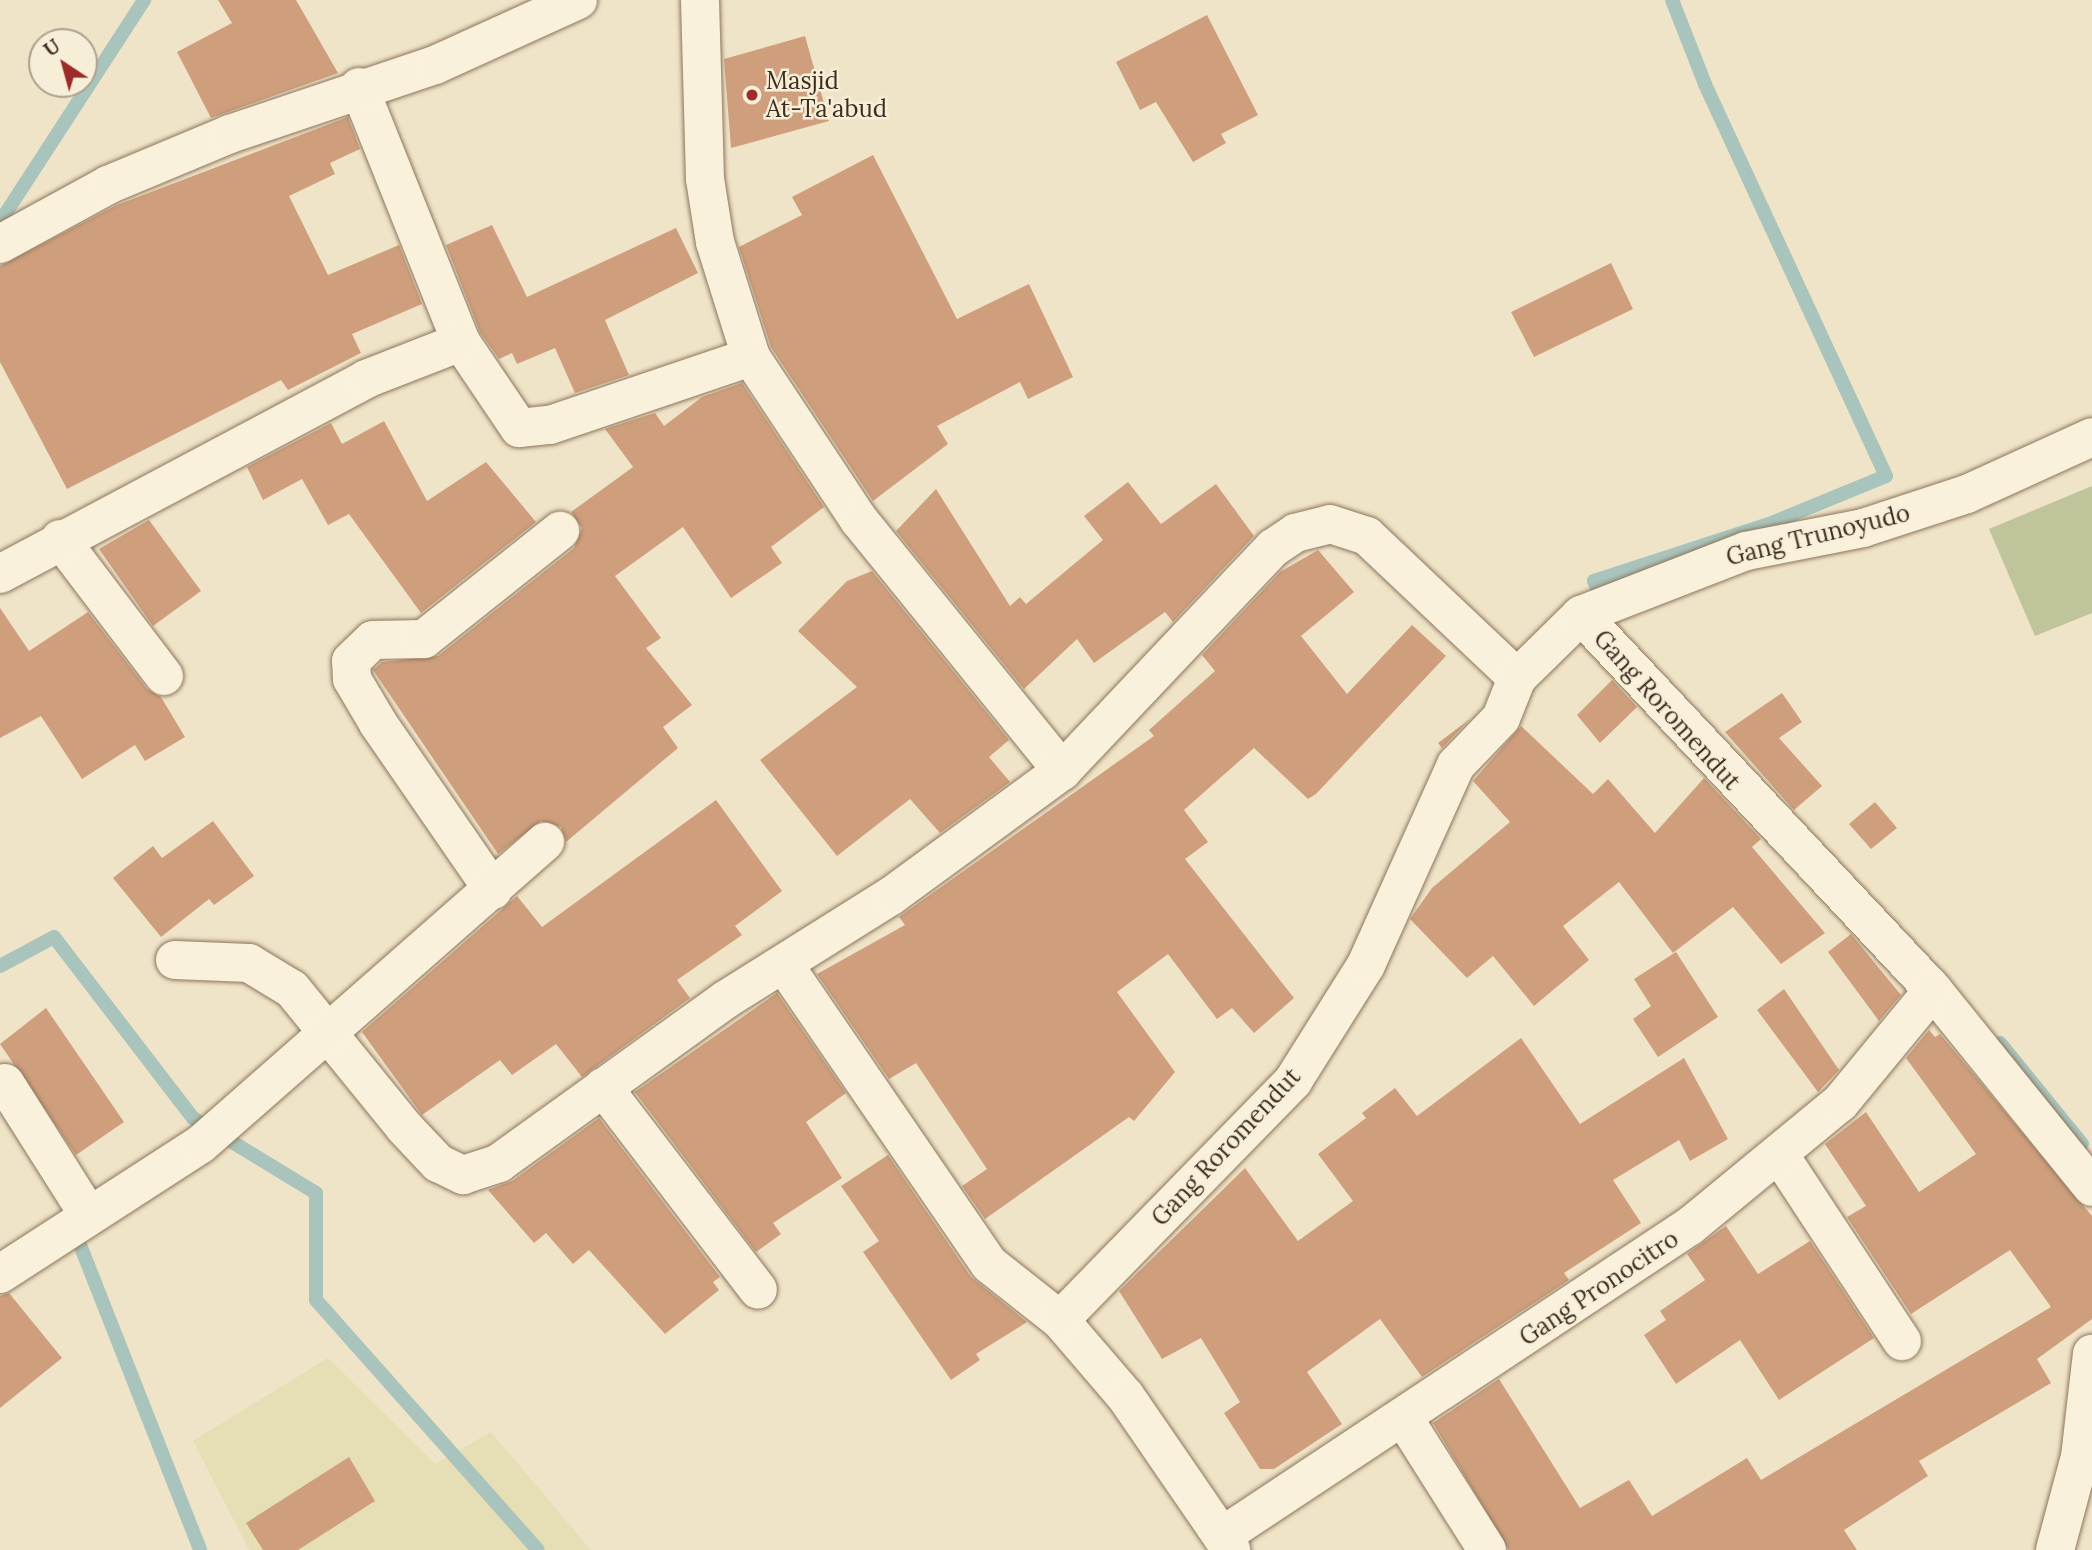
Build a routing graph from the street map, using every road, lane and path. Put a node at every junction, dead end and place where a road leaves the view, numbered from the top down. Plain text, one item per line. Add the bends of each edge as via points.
1 (578, 0) edge
2 (700, 0) edge
3 (359, 87) junction
4 (0, 244) edge
5 (461, 342) junction
6 (751, 358) junction
7 (2092, 437) edge
8 (560, 531) dead end
9 (60, 539) junction
10 (0, 574) edge
11 (1581, 615) junction
12 (164, 676) dead end
13 (1517, 678) junction
14 (1062, 771) junction
15 (545, 842) dead end
16 (493, 890) junction
17 (176, 960) dead end
18 (785, 966) junction
19 (1933, 990) junction
20 (326, 1036) junction
21 (5, 1083) dead end
22 (603, 1087) junction
23 (1779, 1154) junction
24 (2092, 1186) edge
25 (86, 1218) junction
26 (0, 1274) edge
27 (758, 1290) dead end
28 (1060, 1320) junction
29 (1902, 1341) dead end
30 (2092, 1354) edge
31 (1403, 1417) junction
32 (1227, 1543) edge
33 (1487, 1550) edge
34 (2055, 1550) edge

1 - 3 street via 435,65
2 - 6 street via 705,179 715,242
3 - 4 street via 108,185
3 - 5 street
5 - 6 street via 508,419 533,429
5 - 9 street via 366,379
6 - 14 street via 859,520
7 - 11 street, Gang Trunoyudo via 1967,494 1863,528 1746,551
8 - 16 street via 424,639 373,640 351,661 352,679 378,723
9 - 10 street
9 - 12 street
11 - 13 street, Gang Roromendut
11 - 19 street, Gang Roromendut
13 - 14 street via 1367,536 1330,524 1310,527 1273,548
13 - 28 street, Gang Roromendut via 1501,718 1456,765 1366,965 1293,1081
14 - 18 street
15 - 16 street
16 - 20 street
17 - 20 street via 248,963 272,974 292,989
18 - 22 street
18 - 28 street via 989,1264
19 - 23 street, Gang Pronocitro via 1840,1103
19 - 24 street, Gang Roromendut
20 - 22 street via 438,1163 463,1175 499,1163
20 - 25 street via 201,1144
21 - 25 street
22 - 27 street
23 - 29 street
23 - 31 street, Gang Pronocitro via 1690,1226
25 - 26 street
28 - 32 street via 1126,1397
30 - 34 street via 2080,1458
31 - 32 street, Gang Pronocitro
31 - 33 street

